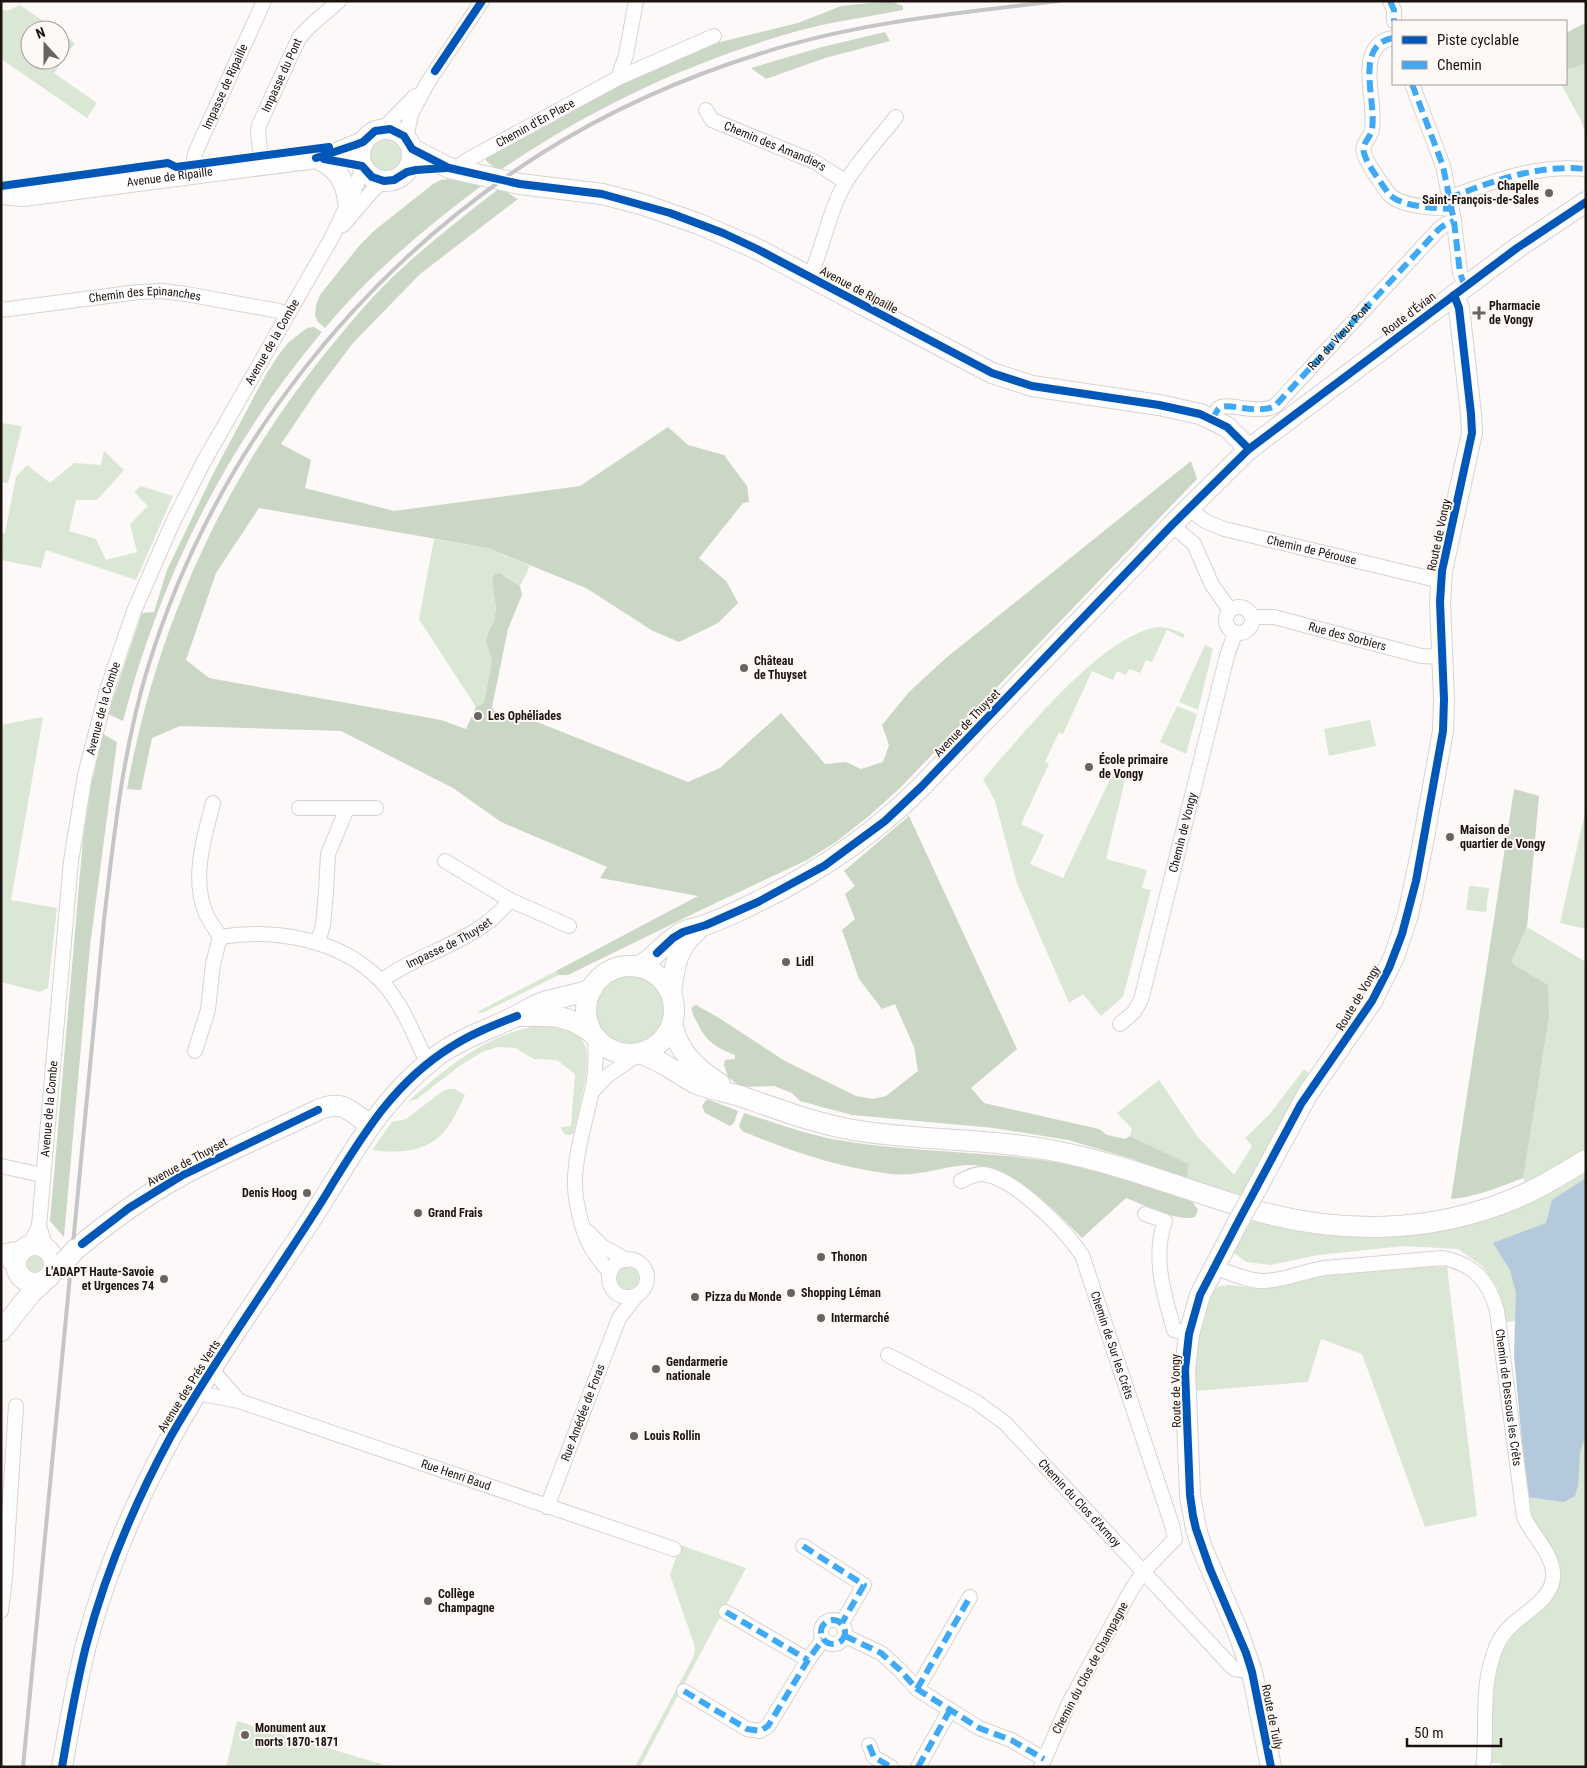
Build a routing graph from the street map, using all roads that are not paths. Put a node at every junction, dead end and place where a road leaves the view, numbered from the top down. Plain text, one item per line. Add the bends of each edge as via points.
1 (264, 1) edge
2 (339, 1) edge
3 (482, 1) edge
4 (636, 1) edge
5 (1390, 1) edge
6 (1394, 20) edge
7 (714, 36) dead end
8 (1392, 38) edge
9 (618, 78) junction
10 (428, 82) junction
11 (1412, 85) edge
12 (706, 110) dead end
13 (896, 117) dead end
14 (383, 129) junction
15 (363, 142) junction
16 (409, 144) junction
17 (316, 158) junction
18 (262, 165) junction
19 (362, 167) junction
20 (452, 169) junction
21 (1586, 169) edge
22 (407, 172) junction
23 (195, 174) junction
24 (384, 181) junction
25 (846, 182) junction
26 (1, 194) edge
27 (23, 196) junction
28 (348, 202) junction
29 (1586, 202) edge
30 (1, 206) edge
31 (1452, 209) junction
32 (331, 239) junction
33 (810, 276) junction
34 (1459, 291) junction
35 (1, 310) edge
36 (287, 315) junction
37 (1220, 412) junction
38 (1249, 449) junction
39 (1188, 508) junction
40 (1172, 525) junction
41 (1441, 581) junction
42 (1230, 610) junction
43 (1252, 617) junction
44 (1235, 633) junction
45 (1442, 657) junction
46 (214, 803) dead end
47 (299, 808) dead end
48 (347, 808) junction
49 (376, 808) dead end
50 (446, 862) dead end
51 (510, 900) junction
52 (706, 925) junction
53 (569, 926) dead end
54 (220, 937) junction
55 (318, 942) junction
56 (638, 967) junction
57 (381, 981) junction
58 (592, 989) junction
59 (671, 994) junction
60 (516, 1016) junction
61 (672, 1023) junction
62 (1120, 1024) dead end
63 (593, 1035) junction
64 (195, 1051) dead end
65 (640, 1053) junction
66 (428, 1064) junction
67 (593, 1091) junction
68 (737, 1096) junction
69 (370, 1125) junction
70 (1586, 1160) edge
71 (1, 1166) edge
72 (42, 1175) junction
73 (961, 1181) dead end
74 (1145, 1214) dead end
75 (584, 1227) junction
76 (1, 1253) edge
77 (53, 1255) junction
78 (628, 1260) junction
79 (1214, 1267) junction
80 (18, 1271) junction
81 (610, 1273) junction
82 (616, 1293) junction
83 (637, 1295) junction
84 (1, 1318) edge
85 (620, 1318) junction
86 (1, 1331) edge
87 (1189, 1334) junction
88 (888, 1355) dead end
89 (212, 1370) junction
90 (198, 1392) junction
91 (239, 1401) junction
92 (16, 1406) dead end
93 (548, 1506) junction
94 (802, 1546) dead end
95 (674, 1549) dead end
96 (1143, 1572) junction
97 (970, 1597) dead end
98 (1, 1611) edge
99 (726, 1612) dead end
100 (844, 1629) junction
101 (823, 1639) junction
102 (808, 1660) junction
103 (1252, 1672) junction
104 (917, 1689) junction
105 (684, 1691) dead end
106 (950, 1710) junction
107 (869, 1745) dead end
108 (1042, 1763) edge
109 (62, 1767) edge
110 (892, 1767) edge
111 (918, 1767) edge
112 (1270, 1767) edge
113 (1483, 1767) edge

1 - 23 street, Impasse de Ripaille via 196,151
2 - 18 street, Impasse du Pont via 304,32 295,45 258,129
3 - 10 street
4 - 9 street via 626,55
5 - 6 street
7 - 9 street, Chemin d'En Place
8 - 31 street via 1382,40 1373,52 1368,76 1372,130 1364,144 1364,153 1393,198 1423,207
9 - 20 street, Chemin d'En Place
10 - 14 street
10 - 16 street via 411,114
11 - 31 street via 1440,155
12 - 25 street, Chemin des Amandiers via 712,120 815,162
13 - 25 street
14 - 15 street via 371,133
14 - 16 street via 394,130
15 - 17 street, Avenue de Ripaille
15 - 19 street via 360,154
16 - 20 street, Avenue de Ripaille
16 - 22 street via 412,159
17 - 18 street, Avenue de Ripaille
17 - 19 street, Avenue de Ripaille
17 - 28 street via 337,172 344,183
18 - 23 street, Avenue de Ripaille
19 - 24 street via 372,177
19 - 28 street, Avenue de la Combe
20 - 22 street, Avenue de Ripaille
20 - 33 street, Avenue de Ripaille via 520,184 602,194 641,204 723,233
21 - 31 street, Rue du Vieux Pont via 1556,167 1500,180
22 - 24 street via 397,179
23 - 27 street, Avenue de Ripaille
24 - 32 street, Avenue de la Combe
25 - 33 street
26 - 27 street, Avenue de Ripaille
27 - 30 street, Avenue de Ripaille
28 - 32 street, Avenue de la Combe
29 - 34 street, Route d'Évian
31 - 34 street
31 - 37 street, Rue du Vieux Pont via 1446,224 1275,406 1262,410
32 - 36 street, Avenue de la Combe
33 - 37 street, Avenue de Ripaille via 973,364 1012,380 1053,390
34 - 38 street, Route d'Évian
34 - 41 street, Route de Vongy via 1472,428
35 - 36 street, Chemin des Epinanches via 162,291
36 - 72 street, Avenue de la Combe via 172,522 134,611 107,690 86,775 71,861
37 - 38 street, Avenue de Ripaille
38 - 39 street, Avenue de Thuyset
39 - 40 street, Avenue de Thuyset
39 - 41 street, Chemin de Pérouse via 1205,521 1224,529
40 - 42 street via 1194,544 1212,585
40 - 52 street, Avenue de Thuyset via 885,821 846,852 802,879
41 - 45 street, Route de Vongy
42 - 43 street via 1243,607
42 - 44 street via 1226,623
43 - 44 street via 1248,630
43 - 45 street, Rue des Sorbiers via 1274,617 1425,657
44 - 62 street, Chemin de Vongy via 1141,1000 1134,1012
45 - 79 street, Route de Vongy, bridge via 1443,731 1422,848 1402,934 1372,1001 1307,1095
46 - 54 street via 200,855 200,876 206,914
47 - 48 street
48 - 49 street
48 - 55 street via 328,854 323,925
50 - 51 street
51 - 53 street
51 - 57 street, Impasse de Thuyset via 488,923 470,935 396,970
52 - 56 street, Avenue de Thuyset via 678,935
52 - 59 street, Avenue de Thuyset via 680,950
54 - 55 street via 264,934
54 - 64 street via 213,964 208,1010
55 - 57 street via 363,966
56 - 58 street via 624,966 611,970
56 - 59 street via 658,976
57 - 66 street via 397,1001
58 - 60 street via 539,1003
58 - 63 street via 586,1010
59 - 61 street
60 - 63 street via 558,1016 573,1020
60 - 66 street via 460,1041
61 - 65 street via 660,1043
61 - 68 street via 678,1043 690,1062
63 - 65 street via 617,1053
63 - 67 street via 596,1051
65 - 67 street via 607,1076
65 - 68 street via 697,1084
66 - 69 street, Avenue des Prés Verts via 395,1094
67 - 75 street via 575,1176 576,1199
68 - 70 street via 791,1115 852,1129 894,1136 1050,1150 1118,1167 1253,1210 1349,1227 1398,1227 1471,1214 1517,1198
69 - 77 street, Avenue de Thuyset via 338,1105 329,1105 181,1176
69 - 89 street, Avenue des Prés Verts
71 - 72 street
72 - 77 street, Avenue de la Combe via 39,1226
73 - 96 street, Chemin de Sur les Crêts via 983,1174 1014,1188 1055,1222 1082,1255 1175,1538
74 - 87 street via 1165,1221 1159,1245 1159,1264 1165,1299 1174,1330
75 - 78 street via 600,1244
75 - 81 street via 592,1250
76 - 77 street
76 - 80 street
77 - 80 street via 18,1256
77 - 80 street via 34,1284
77 - 86 street, Avenue de Thuyset via 32,1292
78 - 81 street via 618,1263
78 - 83 street via 640,1264 647,1275 646,1285
79 - 87 street, Route de Vongy via 1200,1294
79 - 113 street, Chemin de Dessous les Crêts via 1262,1281 1325,1268 1443,1258 1467,1265 1489,1289 1497,1312 1524,1518 1549,1557 1553,1578 1550,1590 1508,1628 1494,1652 1486,1687
80 - 84 street via 18,1293
81 - 82 street via 611,1286
82 - 83 street via 624,1297
82 - 85 street
83 - 85 street, Rue Amédée de Foras
85 - 93 street, Rue Amédée de Foras
87 - 103 street, Route de Vongy via 1185,1370 1193,1516 1210,1569
88 - 96 street, Chemin du Clos d'Armoy via 975,1401 1005,1423
89 - 90 street, Avenue des Prés Verts
89 - 91 street
90 - 91 street, Rue Henri Baud
90 - 109 street, Avenue des Prés Verts via 151,1474 108,1578 84,1656
91 - 93 street, Rue Henri Baud
92 - 98 street
93 - 95 street, Rue Henri Baud
94 - 100 street via 864,1585
96 - 103 street, Chemin du Clos d'Armoy via 1232,1667
96 - 108 street, Chemin du Clos de Champagne via 1089,1665
97 - 104 street
99 - 102 street
100 - 101 street via 843,1640 835,1644
100 - 101 street via 834,1619 825,1622 821,1630
100 - 104 street via 881,1653
101 - 102 street
102 - 105 street via 768,1726 760,1731 747,1729
103 - 112 street, Route de Tully
104 - 106 street
106 - 108 street via 979,1728 1011,1740
106 - 111 street
107 - 110 street via 874,1757

